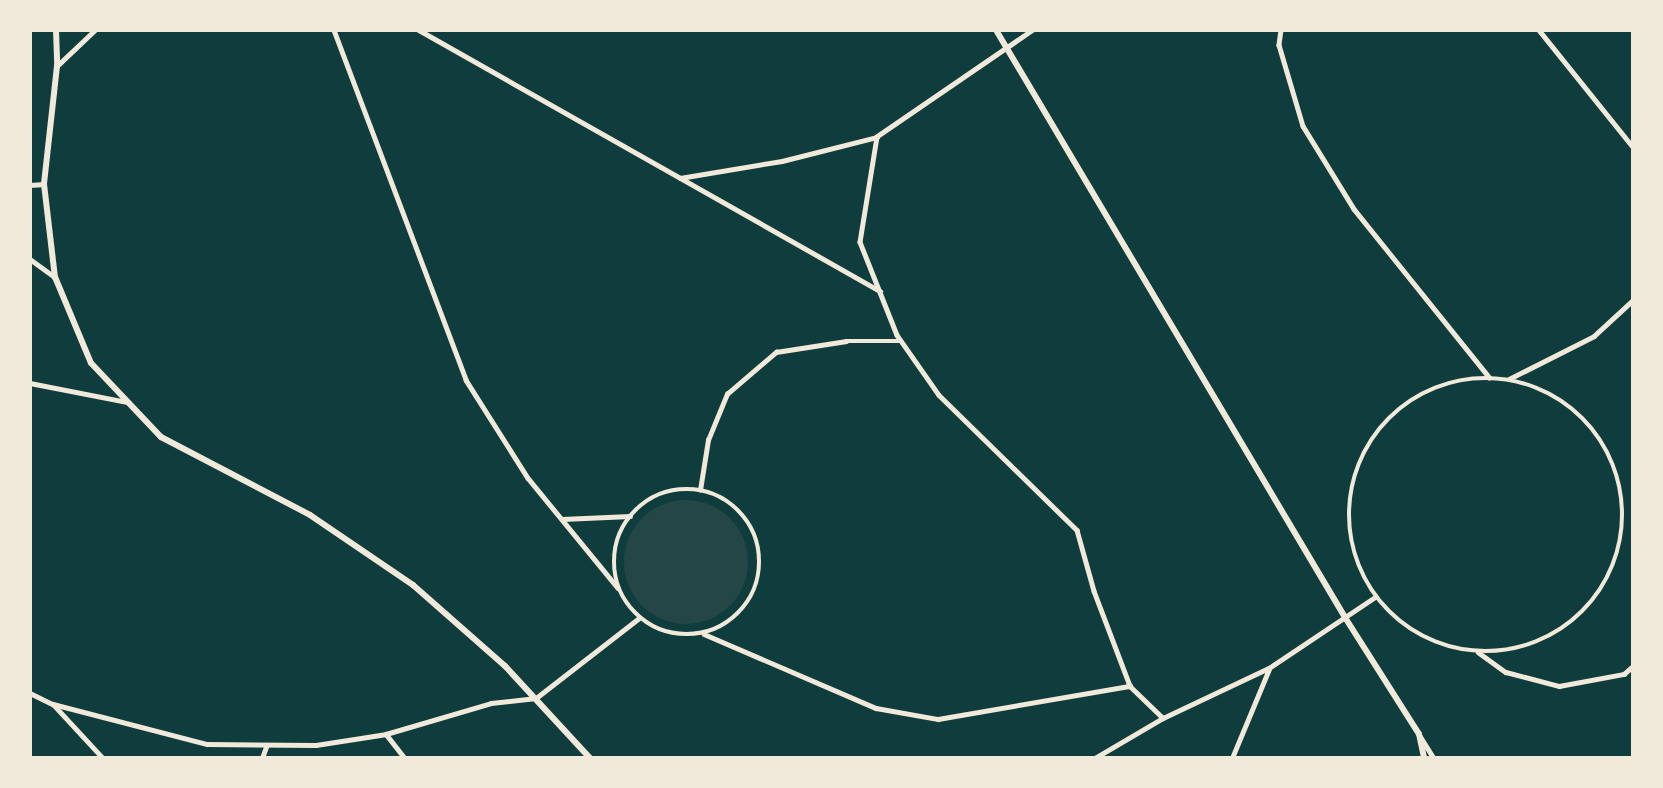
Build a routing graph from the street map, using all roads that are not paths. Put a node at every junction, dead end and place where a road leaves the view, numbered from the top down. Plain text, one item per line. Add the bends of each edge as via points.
1 (56, 30) edge
2 (94, 30) edge
3 (334, 30) edge
4 (418, 30) edge
5 (996, 30) edge
6 (1033, 30) edge
7 (1281, 30) edge
8 (1539, 30) edge
9 (1006, 48) junction
10 (57, 66) junction
11 (877, 137) junction
12 (1633, 147) edge
13 (680, 178) junction
14 (44, 184) junction
15 (30, 185) edge
16 (30, 259) edge
17 (55, 277) junction
18 (880, 291) junction
19 (1633, 300) edge
20 (902, 341) junction
21 (1489, 377) junction
22 (1509, 379) junction
23 (30, 383) edge
24 (128, 402) junction
25 (700, 490) junction
26 (630, 516) junction
27 (562, 519) junction
28 (618, 588) junction
29 (1375, 597) junction
30 (639, 618) junction
31 (1346, 619) junction
32 (704, 634) junction
33 (1478, 652) junction
34 (1633, 666) edge
35 (1269, 668) junction
36 (1130, 686) junction
37 (30, 693) edge
38 (537, 698) junction
39 (53, 704) junction
40 (1163, 718) junction
41 (386, 734) junction
42 (1419, 734) junction
43 (267, 747) junction
44 (103, 758) edge
45 (262, 758) edge
46 (405, 758) edge
47 (590, 758) edge
48 (1095, 758) edge
49 (1232, 758) edge
50 (1425, 758) edge
51 (1434, 758) edge

1 - 10 street
2 - 10 lane
3 - 27 lane via 466,380 528,478
4 - 13 lane
5 - 9 street
6 - 9 lane
7 - 21 lane via 1280,45 1303,126 1354,209
8 - 12 lane
9 - 11 lane
9 - 31 street
10 - 14 street
11 - 13 lane via 782,160
11 - 18 lane via 860,242
13 - 18 lane
14 - 15 lane
14 - 17 street
16 - 17 lane
17 - 24 street via 91,363
18 - 20 lane
19 - 22 lane via 1594,336
20 - 25 lane via 846,341 776,352 727,394 708,440
20 - 36 lane via 939,395 1077,530 1094,591
21 - 22 lane
21 - 29 lane via 1446,383 1406,402 1370,443 1354,472 1347,515 1354,558
22 - 33 lane via 1552,394 1589,423 1614,462 1624,507 1619,553 1599,595 1566,627 1524,647
23 - 24 lane
24 - 38 street via 161,437 310,515 413,585
25 - 26 lane via 661,493
25 - 32 lane via 722,497 740,510 753,528 760,560 755,593 743,612 725,626
26 - 27 lane
26 - 28 lane via 614,551
27 - 28 lane
28 - 30 lane
29 - 31 lane
29 - 33 lane via 1403,625 1438,645
30 - 32 lane via 669,634
30 - 38 lane
31 - 35 lane
31 - 42 street
32 - 36 lane via 876,708 938,719
33 - 34 lane via 1506,672 1559,686 1624,674
35 - 40 lane
35 - 49 lane
36 - 40 lane
37 - 39 lane
38 - 41 lane via 492,703
38 - 47 street
39 - 43 lane via 207,744
39 - 44 lane
40 - 48 lane
41 - 43 lane via 316,745
41 - 46 lane
42 - 50 street
42 - 51 lane
43 - 45 lane

